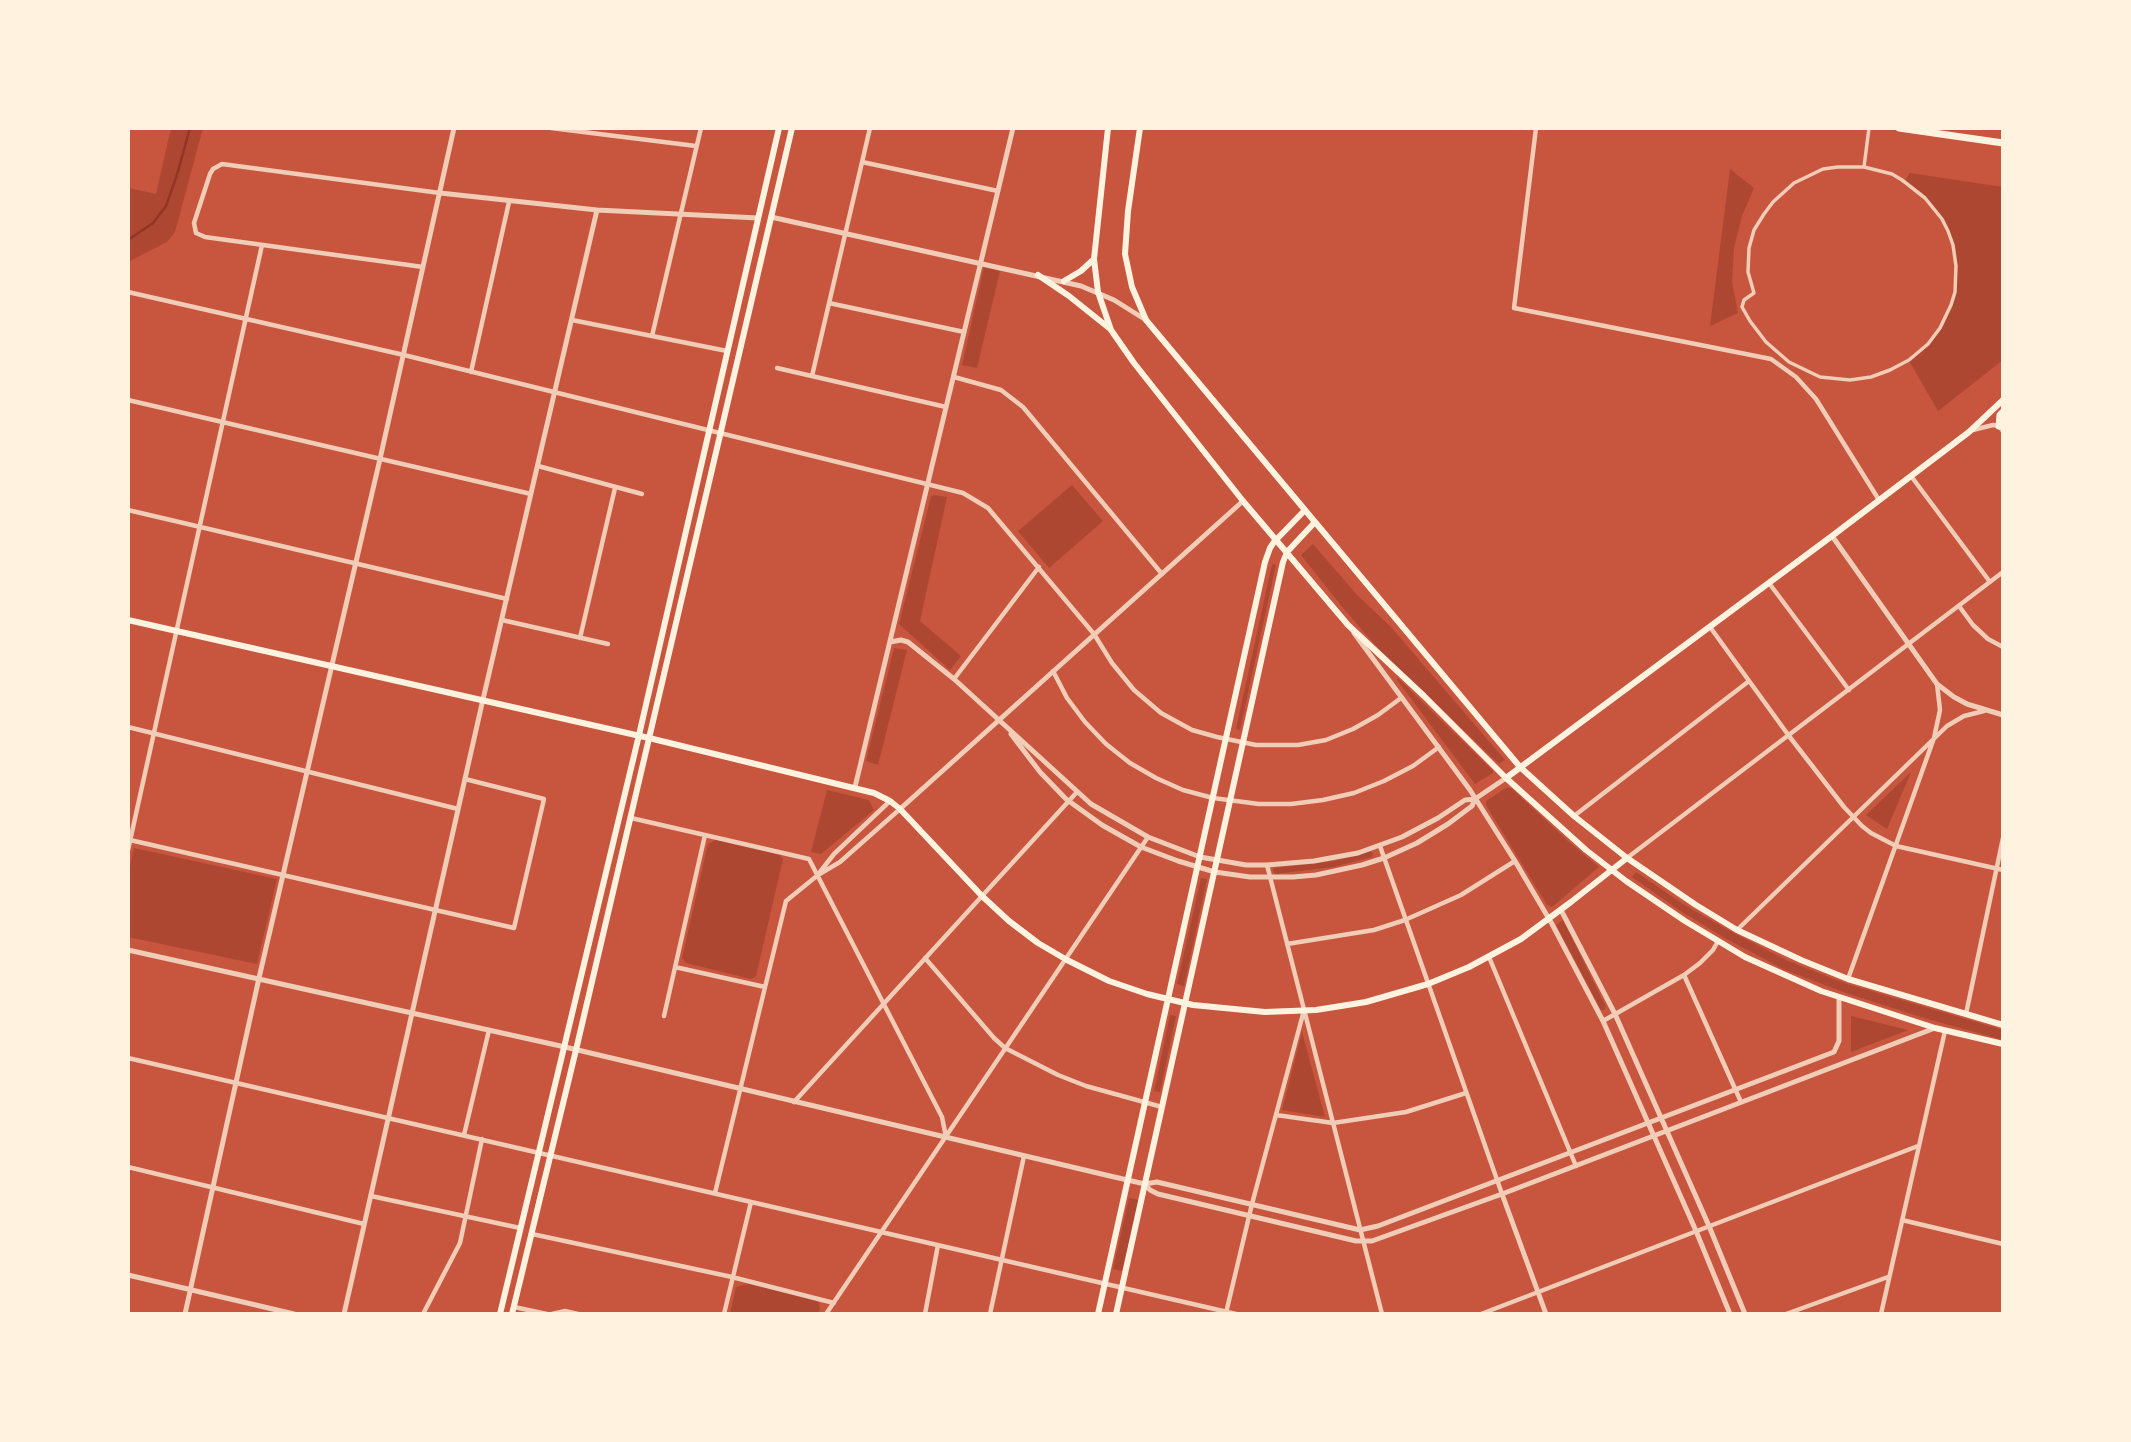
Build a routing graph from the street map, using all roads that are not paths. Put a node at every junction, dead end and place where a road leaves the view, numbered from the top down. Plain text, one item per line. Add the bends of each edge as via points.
1 (454, 128) edge
2 (551, 128) edge
3 (701, 128) edge
4 (779, 128) edge
5 (792, 128) edge
6 (870, 128) edge
7 (1013, 128) edge
8 (1108, 128) edge
9 (1140, 128) edge
10 (1536, 128) edge
11 (1869, 128) edge
12 (1899, 128) edge
13 (1996, 128) edge
14 (2003, 129) edge
15 (2003, 143) edge
16 (696, 146) junction
17 (862, 162) junction
18 (1864, 167) junction
19 (998, 191) junction
20 (440, 193) junction
21 (509, 202) junction
22 (597, 210) junction
23 (681, 215) junction
24 (771, 217) junction
25 (758, 218) junction
26 (846, 232) junction
27 (262, 245) junction
28 (1094, 259) junction
29 (981, 263) junction
30 (424, 267) junction
31 (1038, 275) junction
32 (1064, 281) junction
33 (128, 292) edge
34 (1098, 292) junction
35 (829, 303) junction
36 (246, 319) junction
37 (572, 320) junction
38 (1146, 320) junction
39 (1111, 330) junction
40 (964, 332) junction
41 (652, 335) junction
42 (727, 351) junction
43 (404, 355) junction
44 (777, 368) dead end
45 (471, 372) junction
46 (812, 376) junction
47 (954, 377) junction
48 (555, 393) junction
49 (128, 400) edge
50 (2003, 400) edge
51 (946, 407) junction
52 (2003, 412) edge
53 (223, 422) junction
54 (2001, 429) edge
55 (709, 431) junction
56 (1969, 432) junction
57 (720, 434) junction
58 (380, 459) junction
59 (538, 467) junction
60 (1911, 476) junction
61 (928, 484) junction
62 (615, 488) junction
63 (531, 494) junction
64 (642, 494) dead end
65 (1879, 500) junction
66 (1243, 501) junction
67 (128, 510) edge
68 (1305, 510) junction
69 (1315, 522) junction
70 (200, 528) junction
71 (1832, 536) junction
72 (1276, 540) junction
73 (1287, 552) junction
74 (356, 563) junction
75 (1039, 567) junction
76 (2003, 572) edge
77 (1162, 574) junction
78 (1769, 582) junction
79 (1990, 582) junction
80 (507, 599) junction
81 (1959, 606) junction
82 (128, 620) edge
83 (502, 620) junction
84 (1348, 625) junction
85 (1709, 627) junction
86 (176, 631) junction
87 (1094, 635) junction
88 (580, 638) junction
89 (890, 642) junction
90 (608, 644) dead end
91 (1909, 645) junction
92 (2003, 647) edge
93 (331, 665) junction
94 (1053, 671) junction
95 (954, 679) junction
96 (1749, 681) junction
97 (1937, 684) junction
98 (1849, 690) junction
99 (1401, 698) junction
100 (483, 701) junction
101 (1984, 710) junction
102 (2003, 715) edge
103 (1001, 720) junction
104 (128, 727) edge
105 (154, 733) junction
106 (639, 735) junction
107 (1788, 736) junction
108 (649, 738) junction
109 (1934, 738) junction
110 (1226, 739) junction
111 (1243, 743) junction
112 (1439, 747) junction
113 (1520, 767) junction
114 (307, 772) junction
115 (1506, 778) junction
116 (465, 779) junction
117 (855, 787) junction
118 (1077, 792) junction
119 (1213, 798) junction
120 (1475, 799) junction
121 (890, 801) junction
122 (1068, 801) junction
123 (1230, 801) junction
124 (458, 809) junction
125 (900, 809) junction
126 (1574, 816) junction
127 (1853, 817) junction
128 (631, 818) junction
129 (705, 835) junction
130 (1147, 837) junction
131 (2003, 838) edge
132 (129, 840) edge
133 (1380, 846) junction
134 (1896, 846) junction
135 (1141, 847) junction
136 (128, 850) edge
137 (1200, 857) junction
138 (1384, 858) junction
139 (1627, 858) junction
140 (1217, 860) junction
141 (1515, 861) junction
142 (1267, 866) junction
143 (1198, 868) junction
144 (1997, 869) junction
145 (1612, 870) junction
146 (2003, 870) edge
147 (1214, 872) junction
148 (283, 874) junction
149 (818, 875) junction
150 (1270, 878) junction
151 (982, 896) junction
152 (1561, 910) junction
153 (435, 911) junction
154 (1549, 919) junction
155 (1405, 920) junction
156 (1737, 930) junction
157 (1718, 941) junction
158 (1287, 944) junction
159 (128, 950) edge
160 (1489, 957) junction
161 (925, 958) junction
162 (1067, 960) junction
163 (675, 967) junction
164 (1684, 975) junction
165 (259, 978) junction
166 (1848, 979) junction
167 (1428, 984) junction
168 (765, 987) junction
169 (1839, 998) junction
170 (1169, 1000) junction
171 (883, 1003) junction
172 (1185, 1003) junction
173 (1304, 1011) junction
174 (412, 1012) junction
175 (1615, 1014) junction
176 (1966, 1015) junction
177 (664, 1016) dead end
178 (1603, 1021) junction
179 (2003, 1025) edge
180 (1936, 1028) junction
181 (489, 1030) junction
182 (1945, 1031) junction
183 (2003, 1044) edge
184 (565, 1047) junction
185 (1005, 1048) junction
186 (576, 1050) junction
187 (128, 1058) edge
188 (236, 1083) junction
189 (740, 1089) junction
190 (1735, 1090) junction
191 (1466, 1093) junction
192 (794, 1101) junction
193 (1741, 1102) junction
194 (1145, 1103) junction
195 (1162, 1107) junction
196 (1276, 1115) junction
197 (388, 1117) junction
198 (1662, 1119) junction
199 (1333, 1123) junction
200 (1648, 1125) junction
201 (1667, 1131) junction
202 (464, 1135) junction
203 (1653, 1136) junction
204 (946, 1138) junction
205 (482, 1139) junction
206 (1918, 1146) junction
207 (540, 1153) junction
208 (1570, 1153) junction
209 (551, 1156) junction
210 (1024, 1156) junction
211 (1576, 1166) junction
212 (128, 1167) edge
213 (1128, 1180) junction
214 (1497, 1180) junction
215 (1145, 1184) junction
216 (213, 1188) junction
217 (715, 1193) junction
218 (1502, 1194) junction
219 (370, 1196) junction
220 (751, 1202) junction
221 (1252, 1204) junction
222 (1249, 1216) junction
223 (465, 1217) junction
224 (1902, 1220) junction
225 (364, 1224) junction
226 (1709, 1226) junction
227 (521, 1228) junction
228 (1360, 1230) junction
229 (1696, 1231) junction
230 (881, 1233) junction
231 (532, 1234) junction
232 (1363, 1242) junction
233 (2003, 1244) edge
234 (937, 1245) junction
235 (1002, 1260) junction
236 (128, 1275) edge
237 (733, 1277) junction
238 (1889, 1277) junction
239 (1105, 1284) junction
240 (1122, 1287) junction
241 (190, 1290) junction
242 (1538, 1292) junction
243 (834, 1303) junction
244 (513, 1310) edge
245 (1226, 1313) edge
246 (184, 1314) edge
247 (294, 1314) edge
248 (344, 1314) edge
249 (423, 1314) edge
250 (500, 1314) edge
251 (550, 1314) edge
252 (578, 1314) edge
253 (724, 1314) edge
254 (827, 1314) edge
255 (925, 1314) edge
256 (990, 1314) edge
257 (1098, 1314) edge
258 (1116, 1314) edge
259 (1237, 1314) edge
260 (1382, 1314) edge
261 (1482, 1314) edge
262 (1546, 1314) edge
263 (1730, 1314) edge
264 (1745, 1314) edge
265 (1786, 1314) edge
266 (1881, 1314) edge

1 - 20 street
2 - 16 street
3 - 16 street
4 - 25 main road
5 - 24 main road
6 - 17 street
7 - 19 street
8 - 28 main road
9 - 38 main road via 1125,254
10 - 65 street via 1514,309 1771,359 1815,399
11 - 18 street
12 - 15 highway
13 - 14 lane
16 - 23 street
17 - 19 street
17 - 26 street
18 - 18 street via 1892,174 1934,208 1953,245 1955,292 1940,328 1918,354 1871,377 1829,379 1785,359 1745,314 1744,300 1754,293 1748,272 1749,248 1764,214 1794,183 1824,169
19 - 29 street
20 - 21 street
20 - 27 street via 217,165 194,223 196,233
20 - 30 street
21 - 22 street
21 - 45 street
22 - 23 street
22 - 37 street
23 - 25 street
23 - 41 street
24 - 26 street
24 - 57 main road
25 - 42 main road
26 - 29 street
26 - 35 street
27 - 30 street
27 - 36 street
28 - 32 main road
28 - 34 main road
29 - 31 street
29 - 40 street
30 - 43 street
31 - 32 street
31 - 39 main road
32 - 34 street
33 - 36 street
34 - 38 street
34 - 39 main road
35 - 40 street
35 - 46 street
36 - 43 street
36 - 53 street
37 - 41 street
37 - 48 street
38 - 68 main road
39 - 66 main road
40 - 47 street
41 - 42 street
42 - 55 main road
43 - 45 street
43 - 58 street
44 - 46 street
45 - 48 street
46 - 51 street
47 - 51 street
47 - 77 street via 1001,390 1023,407
48 - 55 street
48 - 59 street
49 - 53 street
50 - 56 main road
51 - 61 street
52 - 54 highway
53 - 58 street
53 - 70 street
54 - 56 street via 1986,425
55 - 57 street
55 - 106 main road
56 - 60 main road
57 - 61 street
57 - 108 main road
58 - 63 street
58 - 74 street
59 - 62 street
59 - 63 street
60 - 65 main road
60 - 79 street
61 - 75 street via 977,499
61 - 89 street
62 - 64 street
62 - 88 street
63 - 80 street
65 - 71 main road
66 - 72 main road
66 - 77 street
67 - 70 street
68 - 69 main road
68 - 72 main road
69 - 73 main road
69 - 113 main road
70 - 74 street
70 - 86 street
71 - 78 main road
71 - 91 street
72 - 73 main road
72 - 110 main road via 1265,562
73 - 84 main road
73 - 111 main road
74 - 80 street
74 - 93 street
75 - 87 street
75 - 95 street
76 - 79 street
77 - 87 street
78 - 85 main road
78 - 98 street
79 - 81 street
80 - 83 street
81 - 91 street
81 - 92 street via 1988,639
82 - 86 main road
83 - 88 street
83 - 100 street
84 - 99 street
84 - 115 main road
85 - 96 street
85 - 113 main road
86 - 93 main road
86 - 105 street
87 - 94 street
87 - 110 street via 1134,690 1161,713 1192,730
88 - 90 street
89 - 95 street via 908,642
89 - 117 street
91 - 97 street
91 - 98 street
93 - 100 main road
93 - 114 street
94 - 103 street
94 - 119 street via 1085,722 1122,757 1156,778
95 - 103 street
96 - 107 street
96 - 126 street
97 - 101 street
97 - 109 street via 1940,710
98 - 107 street
99 - 111 street via 1353,729 1326,740 1269,747
99 - 112 street
100 - 106 main road
100 - 116 street
101 - 102 street
101 - 109 street via 1956,720
103 - 118 street
103 - 122 street
103 - 125 street
104 - 105 street
105 - 114 street
105 - 132 street
106 - 108 main road
106 - 184 main road
107 - 127 street
107 - 139 street
108 - 117 main road
108 - 128 main road
109 - 127 street
109 - 134 street
110 - 111 street
110 - 119 main road
111 - 123 main road
112 - 120 street
112 - 123 street via 1413,766 1354,793 1291,804
113 - 115 main road
113 - 126 main road
114 - 124 street
114 - 148 street
115 - 120 street
115 - 145 main road
116 - 124 street
116 - 153 street via 544,799 514,928
117 - 121 main road
118 - 122 street
118 - 130 street
119 - 123 street
119 - 137 main road
120 - 133 street via 1467,799
120 - 138 street via 1448,824
120 - 141 street
121 - 125 main road
121 - 149 street
122 - 135 street
122 - 151 street
123 - 140 main road
124 - 153 street
125 - 149 street via 840,862
125 - 151 main road
126 - 139 main road
127 - 134 street
127 - 156 street
128 - 129 street
128 - 186 main road
129 - 149 street via 809,859
129 - 163 street
130 - 135 street
130 - 137 street
131 - 144 street
132 - 136 street
132 - 148 street
133 - 138 street
133 - 142 street via 1338,857
134 - 144 street
134 - 166 street
135 - 143 street
135 - 162 street
137 - 140 street
137 - 143 main road
138 - 150 street via 1328,873
138 - 155 street
139 - 145 main road
139 - 156 main road
140 - 142 street
140 - 147 main road
141 - 154 street
141 - 155 street via 1461,895
142 - 150 street
143 - 147 street
143 - 170 main road
144 - 146 street
144 - 176 street
145 - 152 main road
145 - 157 main road
147 - 150 street
147 - 172 main road
148 - 153 street
148 - 165 street
149 - 168 street via 786,901
149 - 171 street
150 - 158 street
151 - 161 street
151 - 162 main road via 1024,933
152 - 154 main road
152 - 175 street
153 - 174 street
154 - 160 main road
154 - 178 street
155 - 158 street via 1374,930
155 - 167 street
156 - 166 main road
157 - 164 street
157 - 169 main road
158 - 173 street
159 - 165 street
160 - 167 main road
160 - 208 street
161 - 171 street
161 - 185 street
162 - 170 main road via 1110,981
162 - 185 street
163 - 168 street
163 - 177 street
164 - 175 street
164 - 190 street
165 - 174 street
165 - 188 street
166 - 176 main road
167 - 173 main road via 1366,1002
167 - 191 street
168 - 189 street
169 - 180 main road
169 - 190 street via 1837,1050
170 - 172 main road
170 - 194 main road
171 - 192 street
171 - 204 street via 942,1118
172 - 173 main road via 1244,1011
172 - 195 main road
173 - 196 street
173 - 199 street
174 - 181 street
174 - 197 street
175 - 178 street
175 - 198 street
176 - 179 main road
178 - 200 street
180 - 182 main road
180 - 193 street
181 - 184 street
181 - 202 street
182 - 183 main road
182 - 206 street
184 - 186 street
184 - 207 main road
185 - 194 street via 1086,1086
185 - 204 street
186 - 189 street
186 - 209 main road
187 - 188 street
188 - 197 street
188 - 216 street
189 - 192 street
189 - 217 street
190 - 193 street
190 - 198 street
191 - 199 street via 1406,1112
191 - 214 street
192 - 204 street
193 - 201 street
194 - 195 street
194 - 213 main road
195 - 215 main road
196 - 199 street
196 - 221 street
197 - 202 street
197 - 219 street
198 - 200 street
198 - 201 street
199 - 228 street
200 - 203 street
200 - 208 street
201 - 203 street
201 - 226 street
202 - 205 street
203 - 211 street
203 - 229 street
204 - 210 street
204 - 230 street
205 - 207 street
205 - 223 street
206 - 224 street
206 - 226 street
207 - 209 street
207 - 227 main road
208 - 211 street
208 - 214 street
209 - 217 street
209 - 231 main road
210 - 213 street
210 - 235 street
211 - 218 street
212 - 216 street
213 - 215 street
213 - 239 main road
214 - 218 street
214 - 228 street
215 - 221 street via 1157,1182
215 - 222 street via 1158,1194
215 - 240 main road
216 - 225 street
216 - 241 street
217 - 220 street
218 - 232 street
218 - 242 street
219 - 223 street
219 - 225 street
220 - 230 street
220 - 237 street
221 - 222 street
221 - 228 street
222 - 232 street
222 - 245 street
223 - 227 street
223 - 249 street via 460,1243
224 - 233 street
224 - 238 street
225 - 248 street
226 - 229 street
226 - 264 street
227 - 250 main road
228 - 232 street
229 - 242 street
229 - 263 street
230 - 234 street
230 - 243 street
231 - 237 street
231 - 244 main road
232 - 260 street
234 - 235 street
234 - 255 street
235 - 239 street
235 - 256 street
236 - 241 street
237 - 243 street
237 - 253 street
238 - 265 street
238 - 266 street
239 - 240 street
239 - 257 main road
240 - 245 street
240 - 258 main road
241 - 246 street
241 - 247 street
242 - 261 street
242 - 262 street
243 - 254 street
244 - 251 street
245 - 259 street
251 - 252 street

